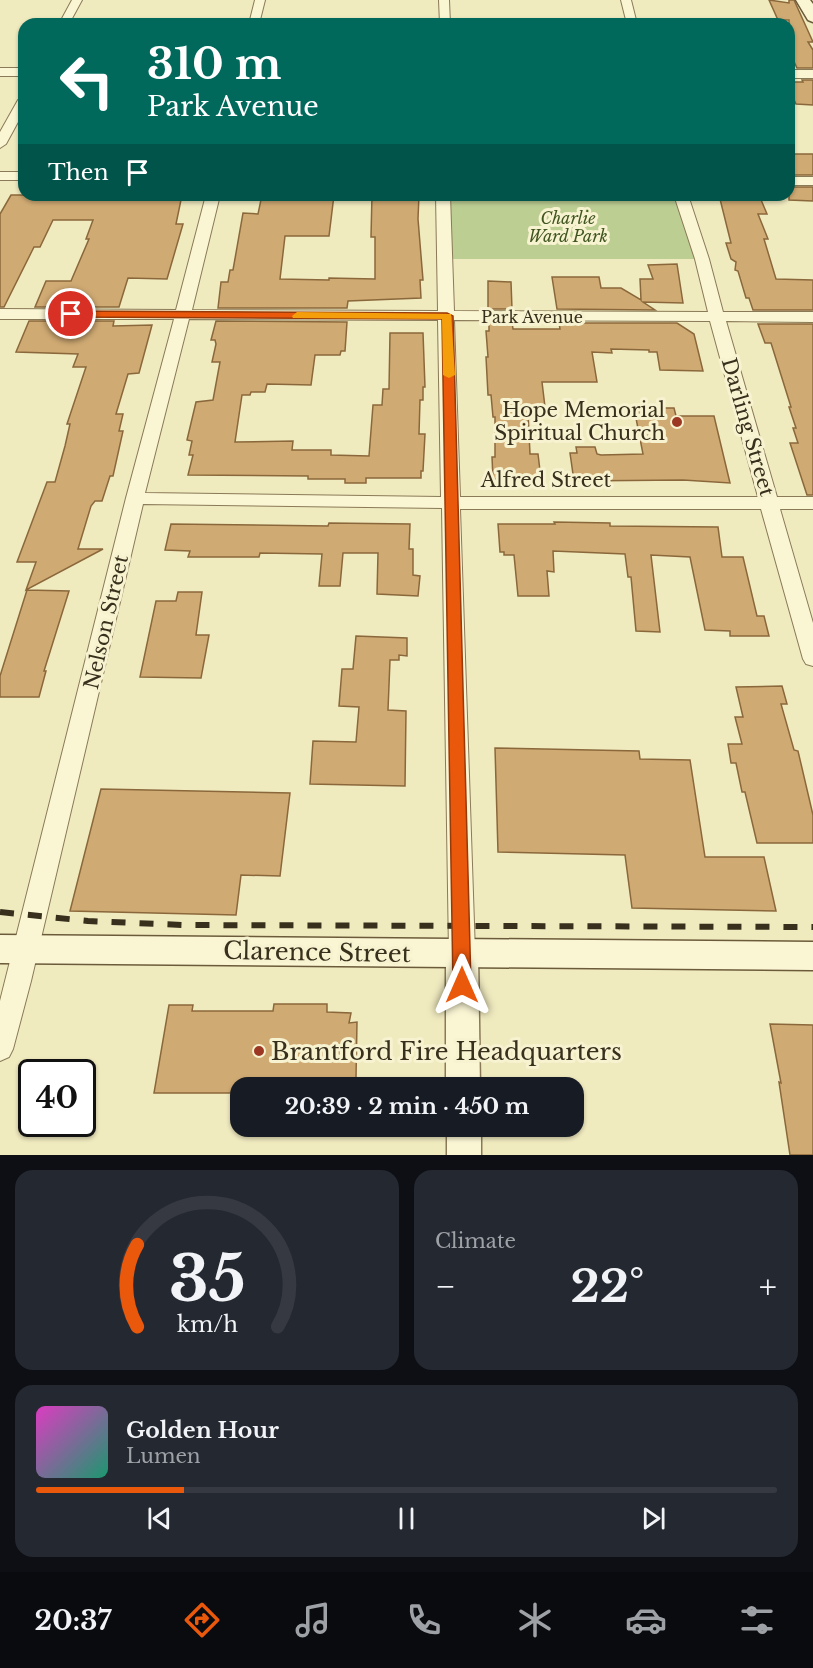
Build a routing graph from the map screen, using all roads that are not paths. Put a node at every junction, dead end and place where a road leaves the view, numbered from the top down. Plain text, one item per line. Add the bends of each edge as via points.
1 (76, 0) edge
2 (260, 0) edge
3 (444, 0) edge
4 (626, 0) edge
5 (803, 0) edge
6 (813, 17) edge
7 (67, 18) edge
8 (256, 18) edge
9 (445, 18) edge
10 (630, 18) edge
11 (0, 72) edge
12 (18, 72) edge
13 (795, 74) edge
14 (813, 74) edge
15 (18, 111) edge
16 (0, 144) edge
17 (0, 176) edge
18 (18, 176) edge
19 (795, 181) edge
20 (813, 181) edge
21 (212, 201) edge
22 (443, 201) edge
23 (683, 201) edge
24 (0, 314) edge
25 (184, 315) junction
26 (447, 316) junction
27 (813, 317) edge
28 (717, 318) junction
29 (135, 498) junction
30 (770, 502) junction
31 (452, 503) junction
32 (813, 503) edge
33 (813, 658) edge
34 (14, 948) edge
35 (462, 952) junction
36 (813, 956) edge
37 (0, 1049) edge
38 (463, 1077) edge
39 (464, 1137) edge
40 (464, 1155) edge

1 - 7 street
2 - 8 street
3 - 9 street
4 - 10 street
5 - 6 main road
11 - 12 street
13 - 14 street
15 - 16 street
17 - 18 street
19 - 20 street
21 - 25 street, Nelson Street
22 - 26 street
23 - 28 street, Darling Street
24 - 25 street, Park Avenue
25 - 26 street, Park Avenue
25 - 29 street, Nelson Street
26 - 28 street, Park Avenue
26 - 31 street
27 - 28 street, Park Avenue
28 - 30 street, Darling Street
29 - 31 street, Alfred Street
29 - 34 street, Nelson Street
30 - 31 street, Alfred Street
30 - 32 street, Alfred Street
30 - 33 street, Darling Street
31 - 35 street
34 - 35 main road, Clarence Street
34 - 37 street, Nelson Street
35 - 36 main road, Clarence Street
35 - 38 street
39 - 40 street

